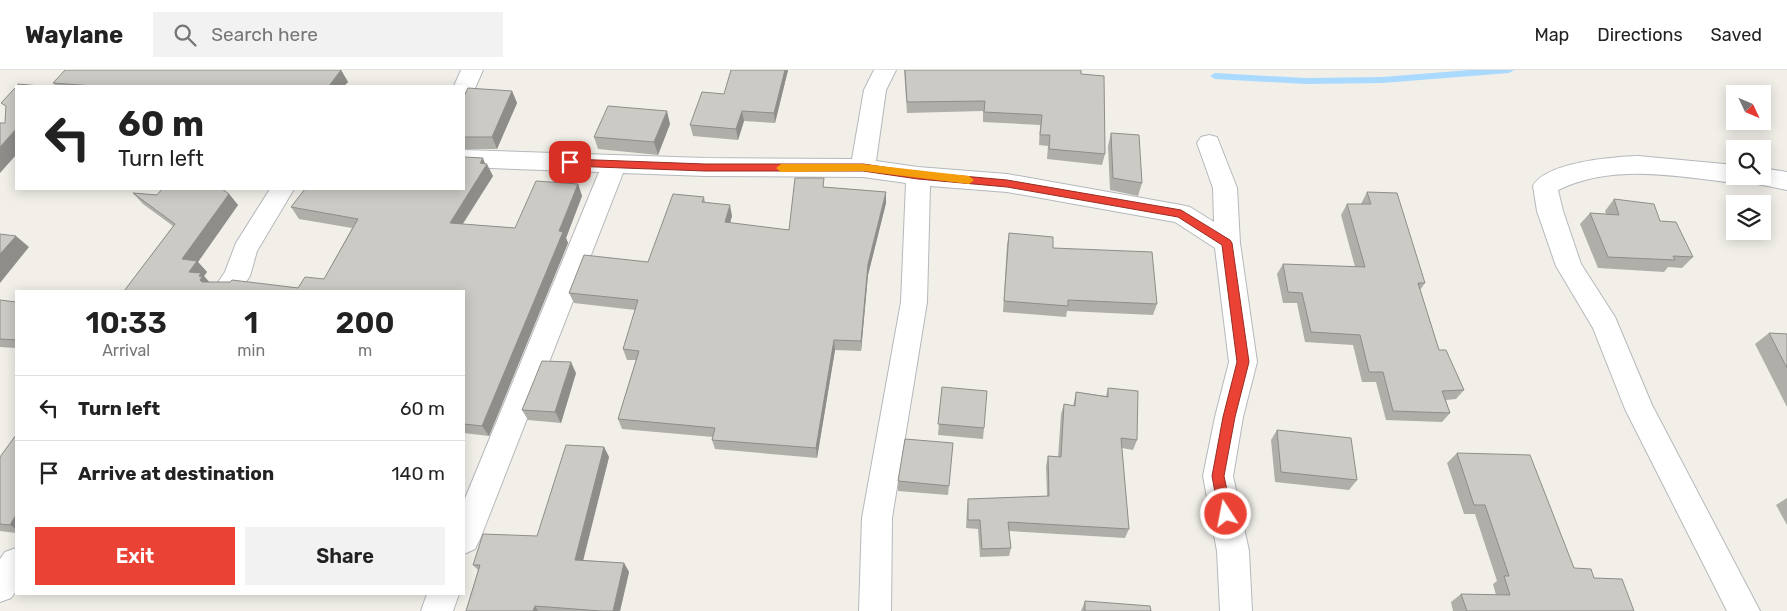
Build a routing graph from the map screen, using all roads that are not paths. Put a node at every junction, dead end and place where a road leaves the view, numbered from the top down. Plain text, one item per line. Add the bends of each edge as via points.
1 (472, 70) edge
2 (886, 70) edge
3 (465, 88) edge
4 (1209, 143) dead end
5 (465, 158) edge
6 (614, 164) junction
7 (863, 168) junction
8 (1726, 173) edge
9 (918, 176) junction
10 (1771, 178) edge
11 (1787, 180) edge
12 (281, 190) edge
13 (1227, 243) junction
14 (226, 290) edge
15 (465, 536) edge
16 (15, 564) edge
17 (0, 587) edge
18 (443, 595) edge
19 (437, 611) edge
20 (875, 611) edge
21 (1236, 611) edge
22 (1744, 611) edge

1 - 3 street
2 - 7 street via 875,90
4 - 13 street via 1224,188
5 - 6 street
6 - 7 street
6 - 15 street
7 - 9 street
8 - 22 street via 1672,167 1614,166 1580,171 1545,186 1552,219 1569,266 1605,325 1638,409
9 - 13 street via 1015,184 1181,214
9 - 20 street via 914,302 877,518
10 - 11 street
12 - 14 street via 245,250 237,276
13 - 21 street via 1243,362 1218,476 1233,551
16 - 17 street
18 - 19 street

